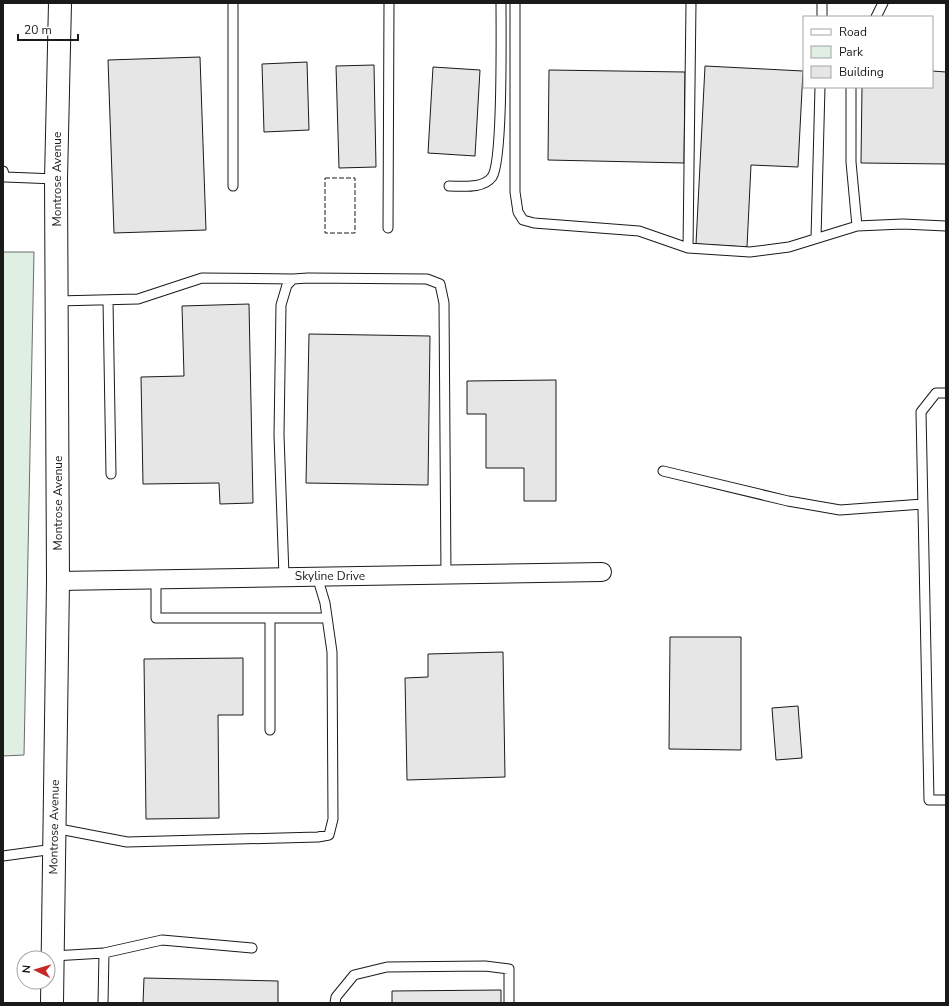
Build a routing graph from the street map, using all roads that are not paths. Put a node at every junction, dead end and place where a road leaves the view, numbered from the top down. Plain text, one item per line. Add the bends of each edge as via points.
1 (60, 3) edge
2 (233, 3) edge
3 (389, 3) edge
4 (501, 3) edge
5 (515, 3) edge
6 (691, 3) edge
7 (822, 3) edge
8 (883, 3) edge
9 (822, 16) edge
10 (876, 16) edge
11 (820, 88) edge
12 (850, 88) edge
13 (3, 171) edge
14 (56, 179) junction
15 (233, 186) dead end
16 (449, 186) dead end
17 (857, 226) junction
18 (946, 226) edge
19 (388, 228) dead end
20 (816, 238) junction
21 (688, 248) junction
22 (293, 279) junction
23 (57, 301) junction
24 (108, 301) junction
25 (946, 393) edge
26 (663, 471) dead end
27 (111, 474) dead end
28 (923, 504) junction
29 (602, 572) dead end
30 (446, 575) junction
31 (284, 576) junction
32 (318, 576) junction
33 (156, 578) junction
34 (58, 581) junction
35 (328, 618) junction
36 (270, 619) junction
37 (270, 730) dead end
38 (946, 800) edge
39 (54, 839) junction
40 (3, 856) edge
41 (252, 948) dead end
42 (53, 950) edge
43 (104, 953) junction
44 (56, 956) edge
45 (52, 990) edge
46 (52, 1003) edge
47 (104, 1003) edge
48 (335, 1003) edge
49 (509, 1003) edge

1 - 14 street, Montrose Avenue
2 - 15 lane
3 - 19 lane
4 - 16 lane via 496,170 492,178 484,183 471,187
5 - 21 lane via 515,192 518,212 523,220 639,231
6 - 21 lane
7 - 9 lane
8 - 10 lane
11 - 20 lane
12 - 17 lane via 850,162
13 - 14 lane via 5,177
14 - 23 street, Montrose Avenue
17 - 18 lane
17 - 20 lane
20 - 21 lane via 789,247 750,252
22 - 24 lane via 202,278 138,299
22 - 30 lane via 428,279 440,284 444,303
22 - 31 lane via 287,285 280,305 279,434
23 - 24 lane
23 - 34 street, Montrose Avenue
24 - 27 lane
25 - 28 lane via 936,393 921,412
26 - 28 lane via 788,502 840,510
28 - 38 lane via 929,800
29 - 30 street, Skyline Drive
30 - 32 street, Skyline Drive
31 - 32 street, Skyline Drive
31 - 33 street, Skyline Drive
32 - 35 lane
33 - 34 street, Skyline Drive
33 - 36 lane via 156,618
34 - 39 street, Montrose Avenue
35 - 36 lane
35 - 39 lane via 332,652 333,819 329,834 318,837 126,842
36 - 37 lane
39 - 40 lane
39 - 42 street, Montrose Avenue
41 - 43 lane via 162,940
43 - 44 lane
43 - 47 lane
45 - 46 street, Montrose Avenue
48 - 49 lane via 336,997 354,975 387,967 485,966 509,969

